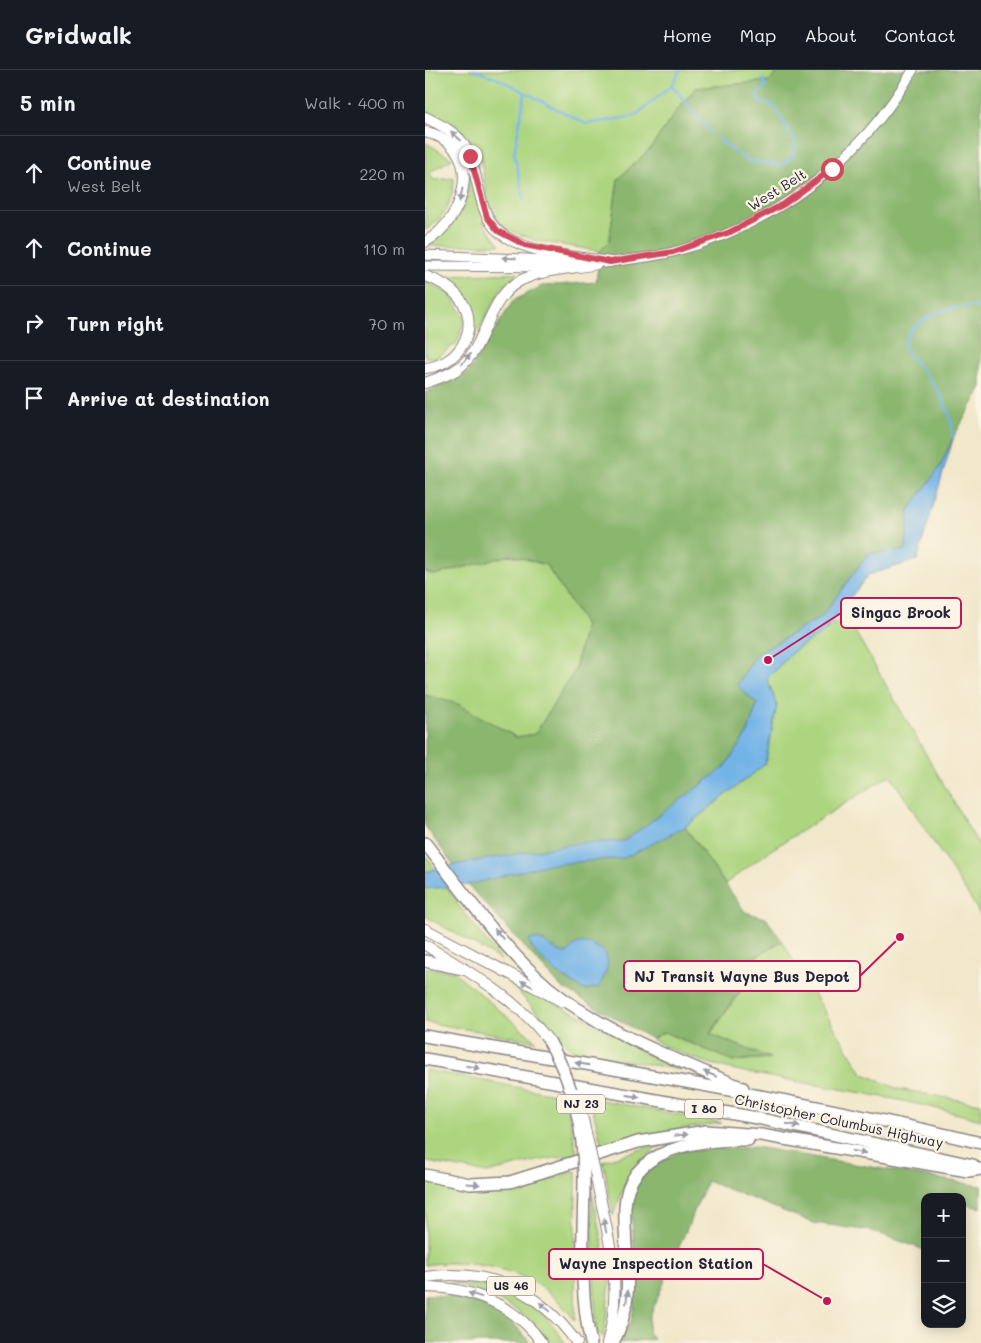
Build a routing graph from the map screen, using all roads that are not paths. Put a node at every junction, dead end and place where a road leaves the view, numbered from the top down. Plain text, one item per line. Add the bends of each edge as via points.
1 (913, 70) edge
2 (425, 117) edge
3 (425, 132) edge
4 (425, 242) edge
5 (425, 255) edge
6 (610, 262) junction
7 (597, 264) junction
8 (425, 266) edge
9 (425, 276) edge
10 (425, 368) edge
11 (425, 383) edge
12 (425, 843) edge
13 (429, 850) edge
14 (425, 929) edge
15 (425, 945) edge
16 (425, 961) edge
17 (463, 969) junction
18 (586, 1013) junction
19 (425, 1036) edge
20 (549, 1041) joint
21 (425, 1059) edge
22 (767, 1098) junction
23 (802, 1142) junction
24 (981, 1143) edge
25 (981, 1168) edge
26 (425, 1175) edge
27 (589, 1175) junction
28 (425, 1277) edge
29 (425, 1287) edge
30 (542, 1343) edge
31 (577, 1343) edge
32 (591, 1343) edge
33 (607, 1343) edge
34 (613, 1343) edge

1 - 6 main road, West Belt via 861,140 832,169 784,204 730,232 693,246
6 -> 2 main road via 525,245 498,231 487,217 467,150 452,132
3 -> 4 main road via 440,137 455,149 463,167 464,182 459,205 451,220
6 -> 5 main road
6 - 7 main road
7 - 8 main road via 573,267
11 -> 7 main road via 465,362 501,299 518,282
9 - 10 main road via 446,285 459,297 467,311 468,326 463,344 453,357 441,365
12 - 13 highway
18 -> 13 highway via 533,973
18 -> 14 main road
15 - 17 main road
16 - 17 highway
17 - 20 main road via 518,1008
22 -> 18 highway via 666,1055
22 -> 19 highway, Christopher Columbus Highway / I 80
20 - 27 highway, bridge via 574,1100
21 -> 25 highway, Christopher Columbus Highway / I 80 via 766,1120
22 - 24 highway, Christopher Columbus Highway / I 80
23 -> 25 highway via 968,1171
26 -> 23 highway via 470,1184 510,1182 638,1142 706,1132 754,1134
34 -> 23 highway via 628,1293 625,1198 631,1181 643,1166 671,1150 707,1141
27 - 32 highway via 582,1280
33 -> 27 main road via 615,1304 615,1280
31 -> 28 main road, US 46 via 549,1310 515,1287 461,1274
30 -> 29 main road via 520,1318 497,1304 461,1291

